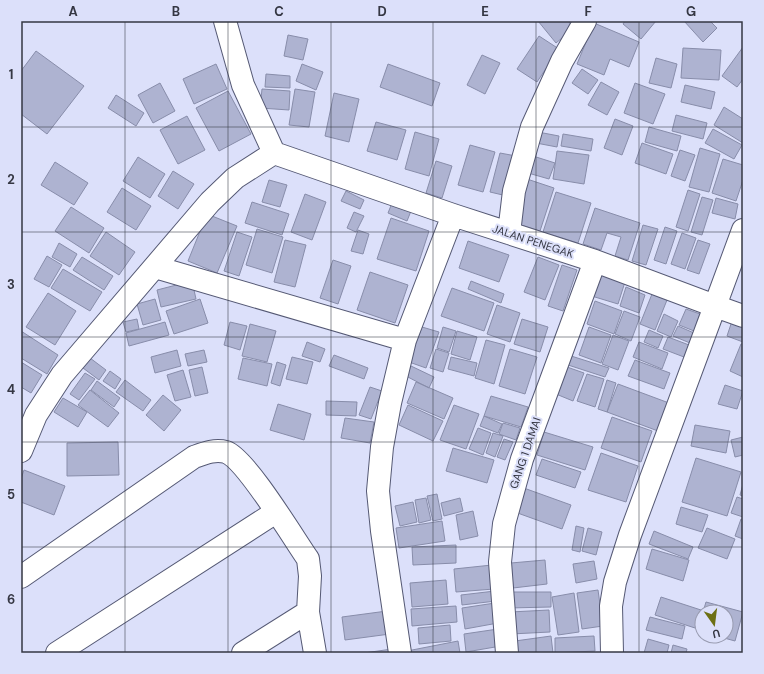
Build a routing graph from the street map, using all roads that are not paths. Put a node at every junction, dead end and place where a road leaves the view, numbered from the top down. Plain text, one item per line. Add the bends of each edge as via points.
1 (225, 21) edge
2 (585, 21) edge
3 (274, 153) junction
4 (453, 215) junction
5 (743, 230) edge
6 (509, 233) junction
7 (595, 261) junction
8 (155, 267) junction
9 (715, 306) junction
10 (743, 316) edge
11 (405, 340) junction
12 (21, 451) edge
13 (276, 512) junction
14 (21, 577) edge
15 (308, 612) junction
16 (57, 653) edge
17 (243, 653) edge
18 (314, 653) edge
19 (400, 653) edge
20 (507, 653) edge
21 (612, 653) edge

1 - 3 street via 243,85
2 - 6 street via 562,61 532,127 514,190
3 - 4 street, JALAN PENEGAK
3 - 8 street via 234,178 210,202
4 - 6 street, JALAN PENEGAK
4 - 11 street
5 - 9 street
6 - 7 street, JALAN PENEGAK
7 - 9 street, JALAN PENEGAK
7 - 20 street, GANG 1 DAMAI via 522,459 504,524 500,562
8 - 11 street
8 - 12 street via 62,375 36,414
9 - 10 street, JALAN PENEGAK
9 - 21 street via 614,582 611,606
11 - 19 street via 382,446 378,490
13 - 14 street via 245,467 228,453 213,451 194,457
13 - 15 street via 308,559
13 - 16 street
15 - 17 street
15 - 18 street

